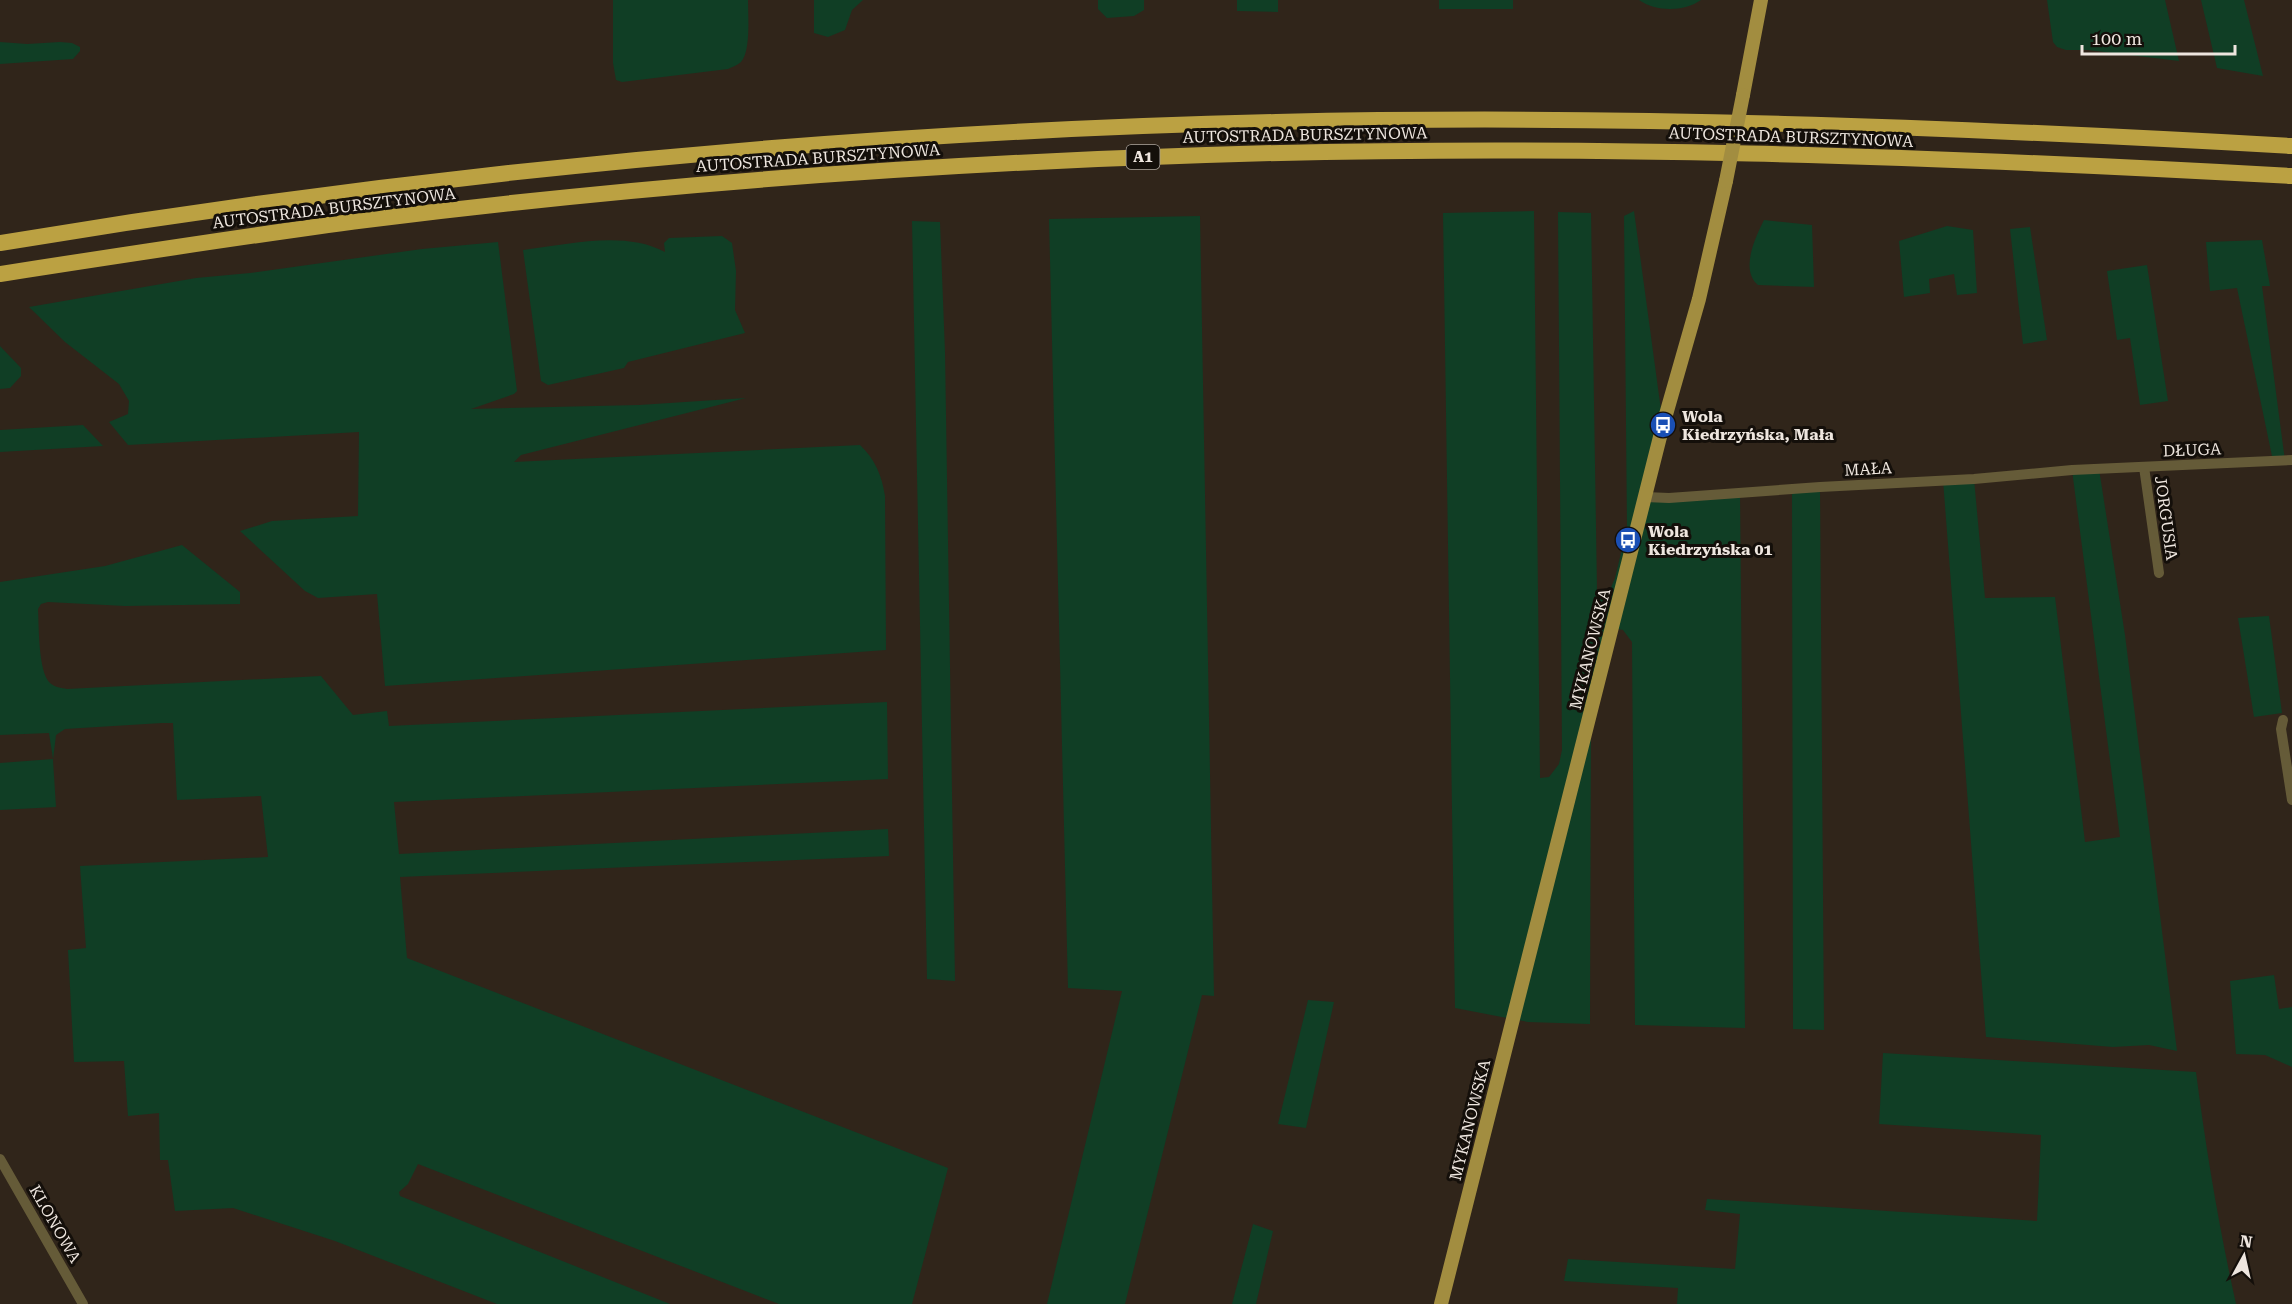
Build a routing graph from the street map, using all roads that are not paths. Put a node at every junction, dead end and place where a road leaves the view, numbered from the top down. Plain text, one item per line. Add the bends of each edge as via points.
1 (1761, 0) edge
2 (2292, 146) edge
3 (2292, 176) edge
4 (0, 243) edge
5 (0, 274) edge
6 (2292, 460) edge
7 (2144, 467) junction
8 (2093, 469) joint
9 (1645, 497) junction
10 (2159, 573) dead end
11 (2283, 720) dead end
12 (2292, 800) edge
13 (0, 1159) edge
14 (83, 1304) edge
15 (1441, 1304) edge

1 - 9 main road, MYKANOWSKA, bridge via 1699,299
2 - 4 highway, AUTOSTRADA BURSZTYNOWA / A1 via 1971,130 1641,120 1354,120 1057,130 727,151 549,168 330,193
3 - 5 highway, AUTOSTRADA BURSZTYNOWA / A1 via 1665,151 1399,150 1131,157 853,173 605,194 363,221
6 - 7 street, DŁUGA
7 - 8 street, DŁUGA
7 - 10 street, JORGUSIA
8 - 9 street, MAŁA
9 - 15 main road, MYKANOWSKA
11 - 12 street
13 - 14 street, KLONOWA

